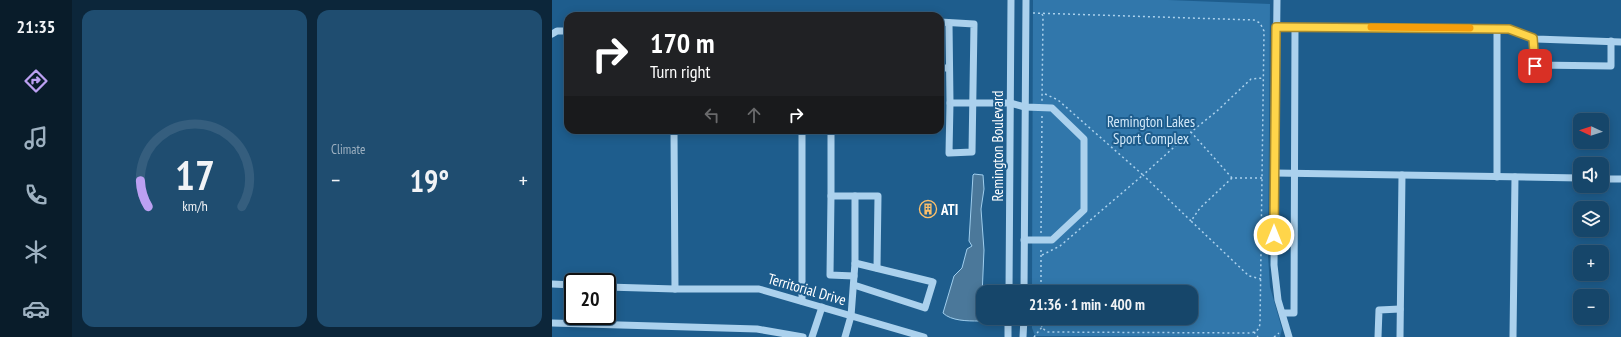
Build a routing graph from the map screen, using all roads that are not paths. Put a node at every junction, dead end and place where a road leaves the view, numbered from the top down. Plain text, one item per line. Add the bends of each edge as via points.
1 (1011, 0) edge
2 (1026, 0) edge
3 (1277, 0) edge
4 (944, 22) edge
5 (949, 23) junction
6 (1276, 27) junction
7 (1295, 27) junction
8 (1497, 29) junction
9 (564, 31) edge
10 (552, 34) edge
11 (1533, 38) junction
12 (1611, 41) junction
13 (1621, 42) edge
14 (944, 44) edge
15 (949, 44) junction
16 (944, 68) edge
17 (949, 68) junction
18 (950, 103) junction
19 (1010, 103) junction
20 (973, 104) junction
21 (1025, 107) junction
22 (674, 134) edge
23 (802, 134) edge
24 (831, 134) edge
25 (1275, 173) junction
26 (1295, 173) junction
27 (1402, 175) junction
28 (1497, 177) junction
29 (1515, 177) junction
30 (1573, 178) edge
31 (1609, 179) edge
32 (1621, 179) edge
33 (831, 196) junction
34 (855, 196) junction
35 (1024, 240) junction
36 (855, 263) junction
37 (877, 268) junction
38 (854, 276) junction
39 (552, 284) edge
40 (564, 285) edge
41 (854, 285) junction
42 (1009, 285) edge
43 (1024, 285) edge
44 (616, 286) edge
45 (675, 289) junction
46 (802, 301) junction
47 (822, 307) junction
48 (1400, 309) junction
49 (1283, 313) junction
50 (851, 316) junction
51 (552, 324) edge
52 (1008, 325) edge
53 (1024, 325) edge
54 (803, 337) edge
55 (812, 337) edge
56 (845, 337) edge
57 (924, 337) edge
58 (1008, 337) edge
59 (1024, 337) edge
60 (1289, 337) edge
61 (1378, 337) edge
62 (1400, 337) edge
63 (1513, 337) edge

1 - 19 street, Remington Boulevard
2 - 21 street, Remington Boulevard
3 - 6 street
4 - 5 street
5 - 15 street
5 - 20 street via 974,24
6 - 7 street
6 - 25 street
7 - 8 street
7 - 26 street
8 - 11 street via 1509,29
8 - 28 street
9 - 10 street
11 - 12 street
11 - 12 street via 1535,66 1611,66
12 - 13 street
14 - 15 street
15 - 17 street
16 - 17 street
17 - 18 street
18 - 20 street
18 - 20 street via 949,153 972,152
19 - 20 street
19 - 21 street
19 - 42 street, Remington Boulevard
21 - 35 street, Remington Boulevard
21 - 35 street via 1052,108 1084,139 1084,210 1052,240
22 - 45 street
23 - 46 street
24 - 33 street
25 - 26 street
25 - 49 street via 1274,266 1278,300
26 - 27 street
26 - 49 street via 1294,313
27 - 28 street
27 - 48 street
28 - 29 street
29 - 30 street
29 - 63 street
31 - 32 street
33 - 34 street
33 - 38 street via 830,275
34 - 36 street
34 - 37 street via 878,196
35 - 43 street, Remington Boulevard
36 - 37 street
36 - 38 street
37 - 41 street via 933,282 925,308
38 - 41 street
39 - 40 street
41 - 50 street
44 - 45 street, Territorial Drive
45 - 46 street, Territorial Drive via 759,289
46 - 47 street, Territorial Drive
47 - 50 street, Territorial Drive
47 - 55 street
48 - 61 street via 1379,310
48 - 62 street
49 - 60 street
50 - 56 street
50 - 57 street, Territorial Drive
51 - 54 street via 757,329
52 - 58 street
53 - 59 street

